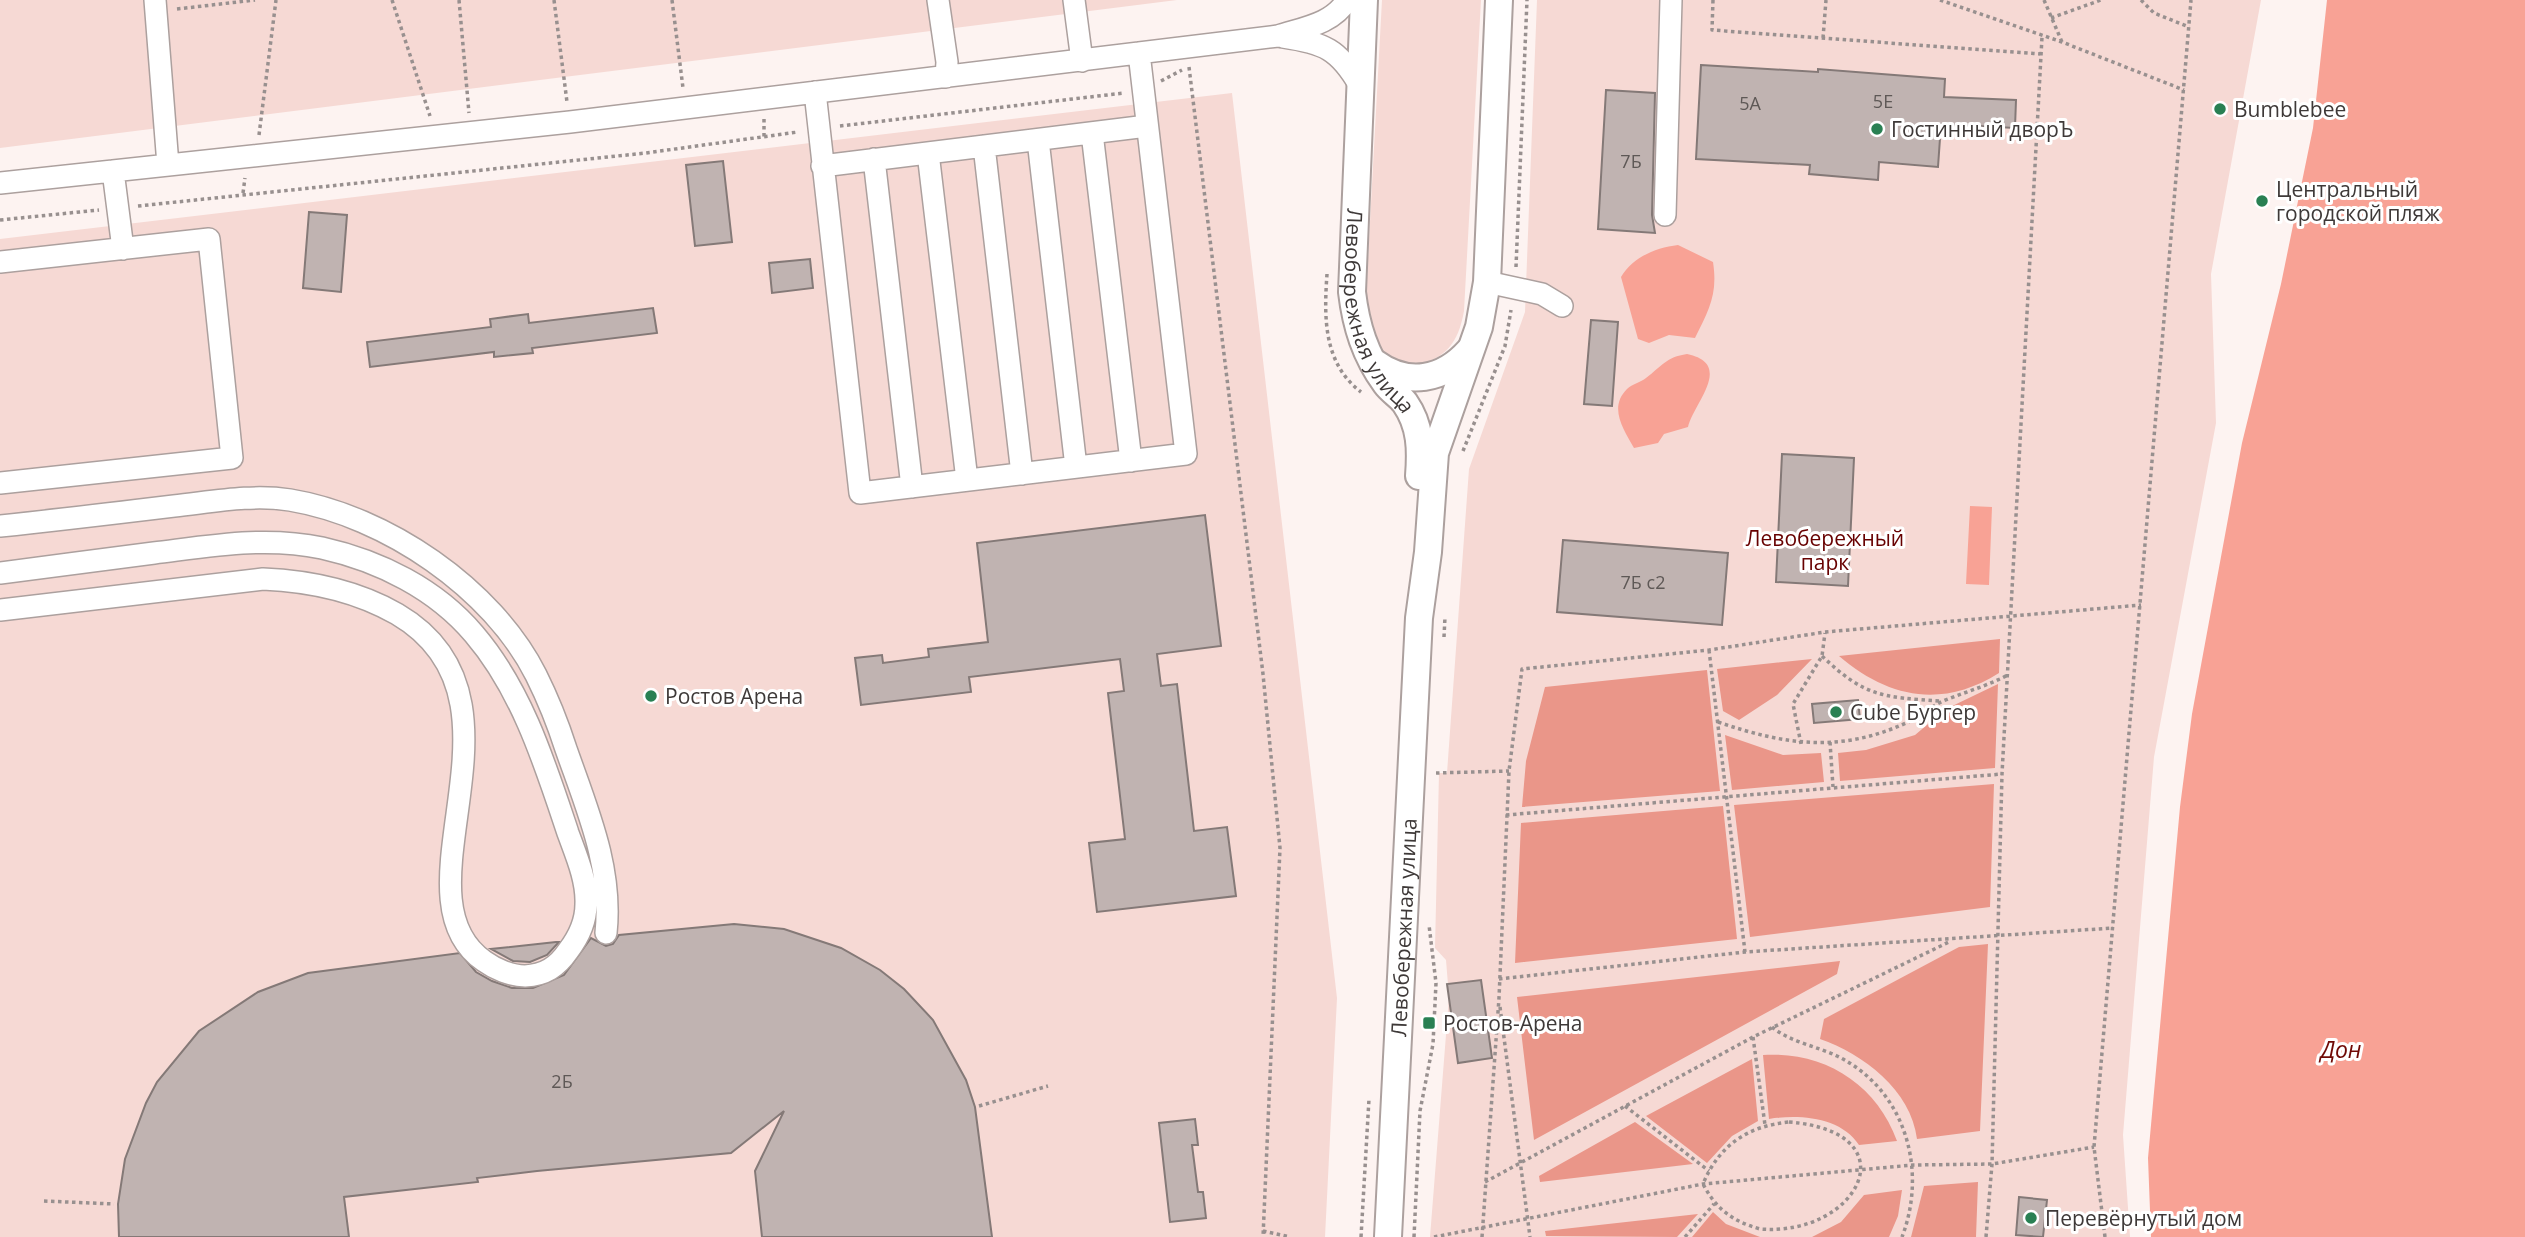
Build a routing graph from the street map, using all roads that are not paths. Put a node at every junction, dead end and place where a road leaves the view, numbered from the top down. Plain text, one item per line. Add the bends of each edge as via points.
1 (938, 0) edge
2 (1074, 0) edge
3 (1348, 0) edge
4 (1364, 0) edge
5 (1499, 0) edge
6 (1671, 0) edge
7 (155, 6) edge
8 (1278, 36) junction
9 (1139, 53) junction
10 (1082, 61) junction
11 (946, 77) junction
12 (1360, 86) junction
13 (815, 92) junction
14 (1147, 126) junction
15 (1092, 133) junction
16 (1038, 139) junction
17 (984, 146) junction
18 (928, 153) junction
19 (874, 159) junction
20 (168, 165) junction
21 (822, 166) junction
22 (113, 172) junction
23 (0, 183) edge
24 (1665, 215) dead end
25 (123, 249) junction
26 (0, 262) edge
27 (1487, 282) junction
28 (1562, 306) dead end
29 (1469, 351) junction
30 (1373, 361) junction
31 (1131, 461) junction
32 (1076, 467) junction
33 (1022, 474) junction
34 (967, 480) junction
35 (0, 483) edge
36 (912, 487) junction
37 (0, 526) edge
38 (0, 573) edge
39 (0, 610) edge
40 (1419, 618) junction
41 (606, 933) dead end
42 (1388, 1237) edge

1 - 11 street
2 - 10 street
3 - 8 street via 1324,22
4 - 12 main road, Левобережная улица
5 - 27 main road, Левобережная улица
6 - 24 street
7 - 20 street
8 - 9 street
8 - 12 street via 1319,42 1337,54
9 - 10 street
9 - 14 street
10 - 11 street
11 - 13 street
12 - 30 main road, Левобережная улица via 1352,292 1356,324
13 - 20 street
13 - 21 street
14 - 15 street
14 - 31 street via 1186,454
15 - 16 street
15 - 31 street
16 - 17 street
16 - 32 street
17 - 18 street
17 - 33 street
18 - 19 street
18 - 34 street
19 - 21 street
19 - 36 street
20 - 22 street
21 - 36 street via 860,493
22 - 23 street
22 - 25 street
25 - 26 street
25 - 35 street via 209,239 232,458
27 - 28 street via 1542,294
27 - 29 main road, Левобережная улица via 1479,327
29 - 30 main road via 1446,372 1431,377 1400,377
29 - 40 main road, Левобережная улица via 1435,453
30 - 40 main road, Левобережная улица via 1386,384 1404,402 1421,447 1416,553
31 - 32 street
32 - 33 street
33 - 34 street
34 - 36 street
37 - 41 street via 245,498 289,500 342,513 385,531 432,559 477,597 535,673 559,727 604,863 609,907
38 - 39 street via 251,541 324,549 416,584 442,601 474,634 503,674 531,731 584,884 586,905 576,940 557,966 522,976 480,958 464,943 456,928 451,887 463,738 459,690 435,644 380,605 300,581 262,579
40 - 42 main road, Левобережная улица

